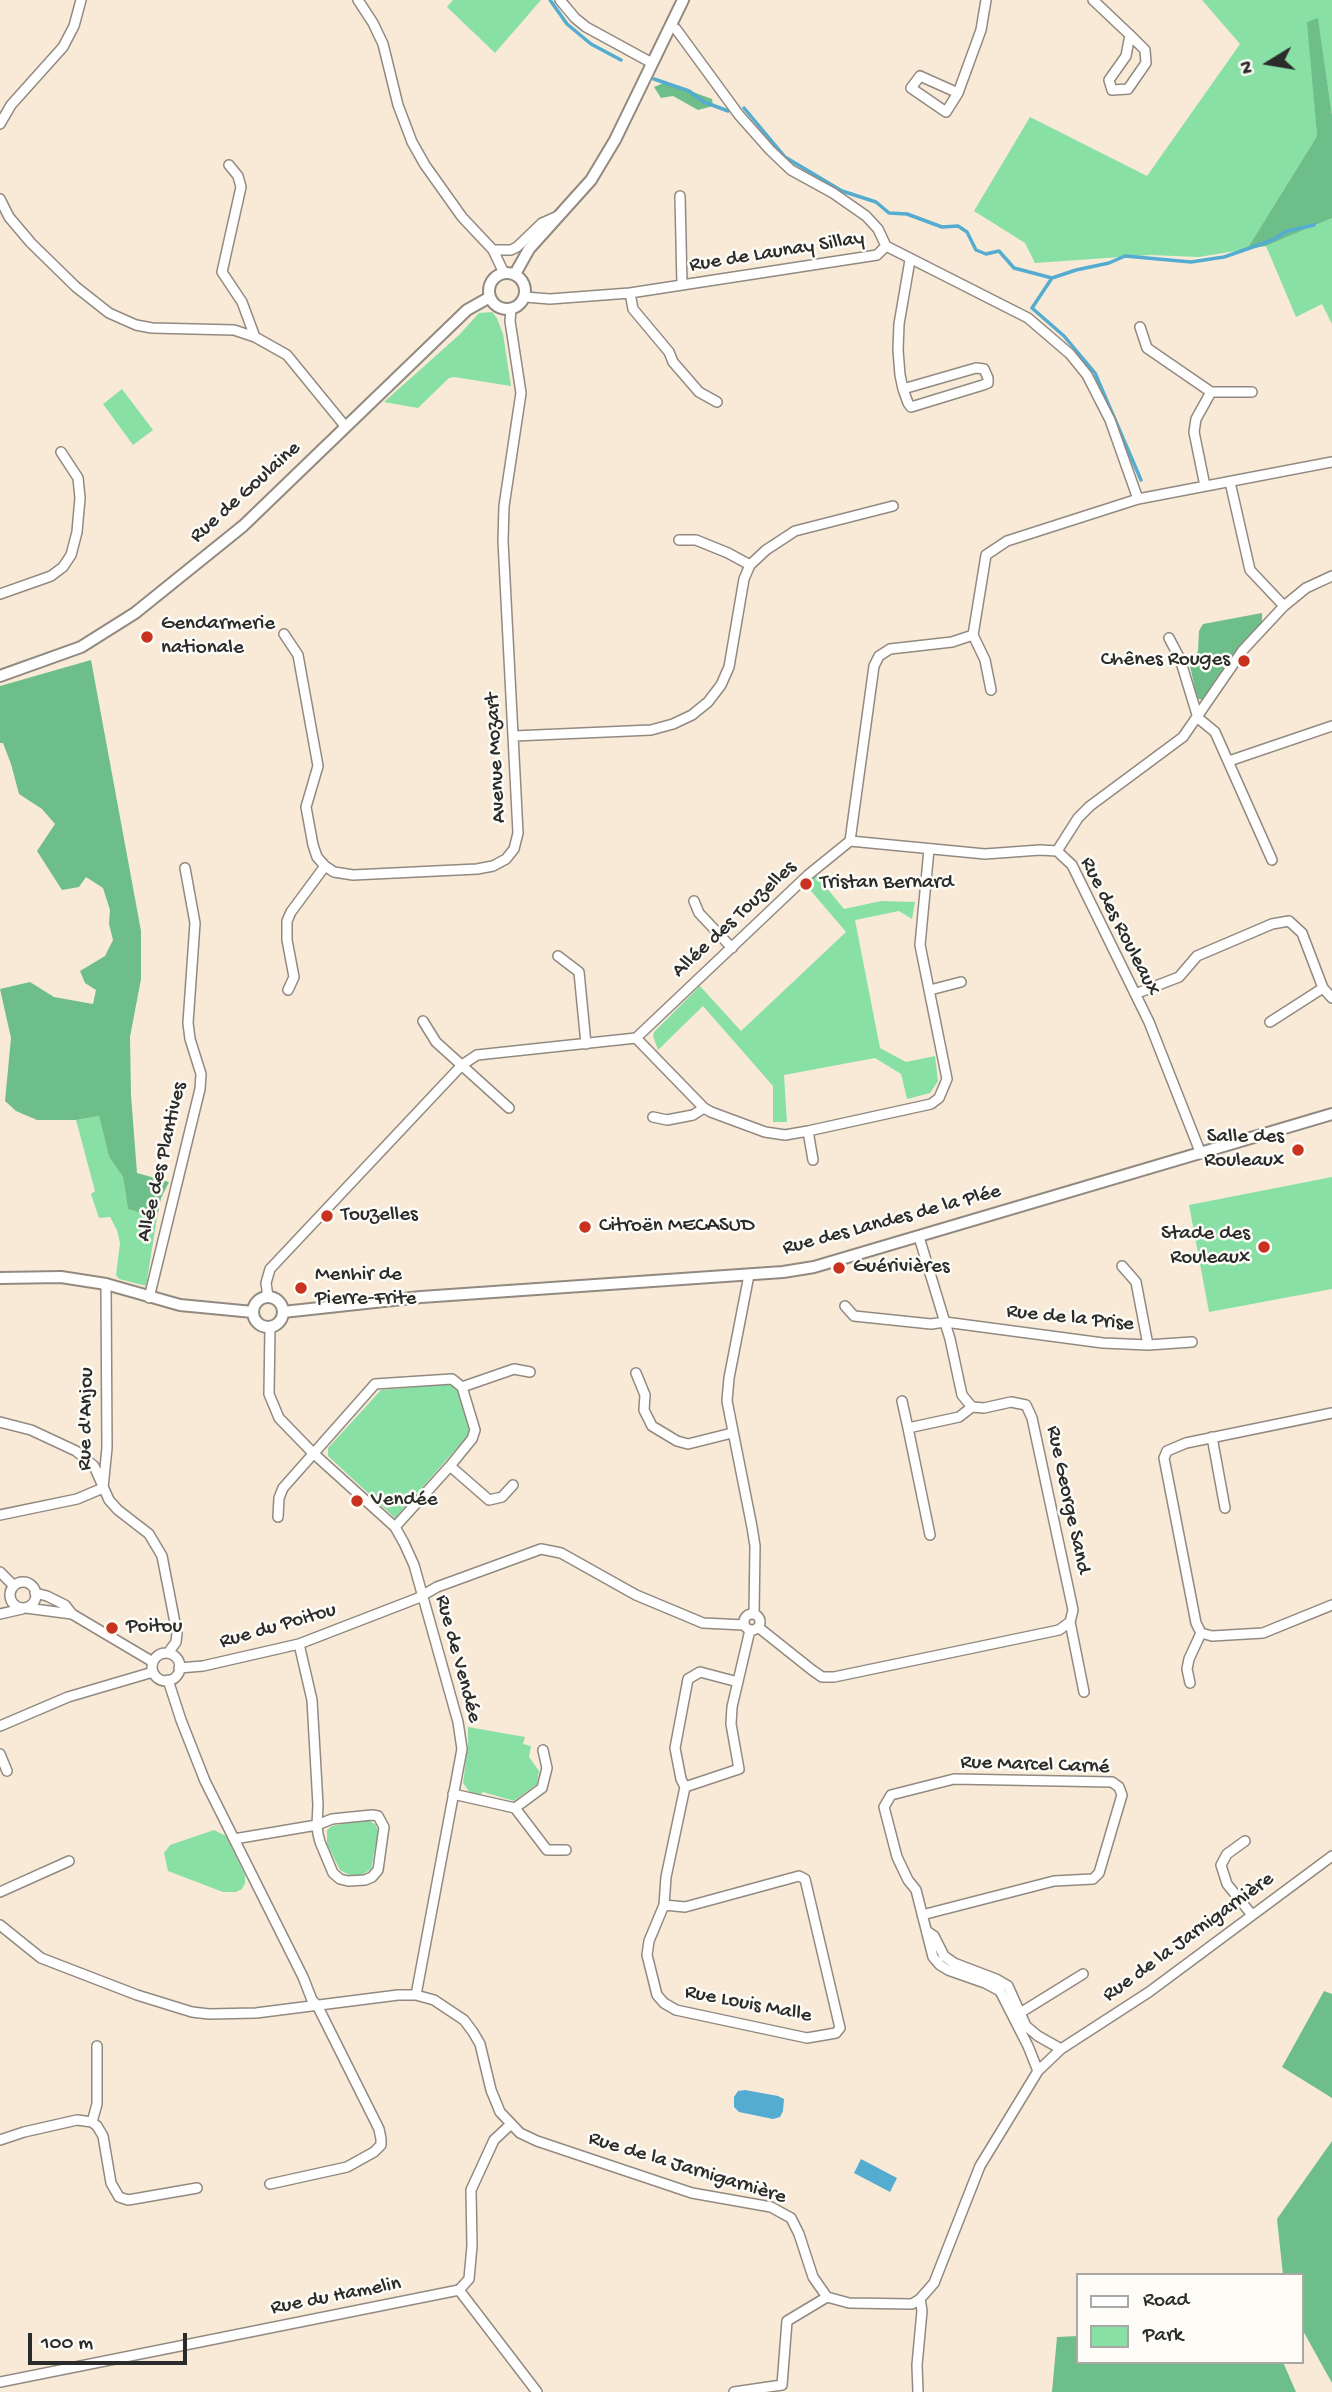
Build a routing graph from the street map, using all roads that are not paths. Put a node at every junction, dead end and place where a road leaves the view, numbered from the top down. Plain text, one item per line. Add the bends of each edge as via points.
1 (80, 0) edge
2 (358, 0) edge
3 (561, 0) edge
4 (683, 0) edge
5 (1093, 0) edge
6 (983, 1) edge
7 (671, 26) junction
8 (1130, 35) junction
9 (652, 63) junction
10 (958, 93) junction
11 (0, 124) edge
12 (229, 165) dead end
13 (680, 196) dead end
14 (0, 199) edge
15 (563, 214) junction
16 (886, 246) junction
17 (493, 250) junction
18 (910, 260) junction
19 (510, 274) junction
20 (682, 285) junction
21 (630, 293) junction
22 (490, 297) junction
23 (524, 297) junction
24 (511, 309) junction
25 (1140, 327) dead end
26 (255, 337) junction
27 (903, 389) junction
28 (1252, 392) dead end
29 (1211, 393) junction
30 (717, 402) dead end
31 (345, 426) junction
32 (61, 452) dead end
33 (1332, 463) edge
34 (1230, 482) junction
35 (1205, 486) junction
36 (1138, 499) junction
37 (893, 506) dead end
38 (679, 540) dead end
39 (750, 565) junction
40 (1332, 576) edge
41 (0, 594) edge
42 (1284, 606) junction
43 (284, 634) dead end
44 (972, 635) junction
45 (1169, 638) dead end
46 (0, 676) edge
47 (991, 690) dead end
48 (1198, 718) junction
49 (1332, 726) edge
50 (514, 736) junction
51 (1229, 761) junction
52 (850, 841) junction
53 (929, 849) junction
54 (1056, 851) junction
55 (1272, 860) dead end
56 (325, 866) junction
57 (186, 868) dead end
58 (694, 901) dead end
59 (733, 948) junction
60 (558, 956) dead end
61 (961, 982) dead end
62 (1323, 988) junction
63 (288, 990) dead end
64 (930, 990) junction
65 (1135, 994) junction
66 (1332, 998) edge
67 (423, 1021) dead end
68 (1270, 1022) dead end
69 (636, 1038) junction
70 (586, 1044) junction
71 (462, 1065) junction
72 (509, 1108) dead end
73 (704, 1108) junction
74 (1332, 1114) edge
75 (653, 1117) dead end
76 (808, 1131) junction
77 (1201, 1154) junction
78 (813, 1160) dead end
79 (919, 1237) junction
80 (1122, 1266) dead end
81 (748, 1275) junction
82 (0, 1278) edge
83 (106, 1284) junction
84 (268, 1297) junction
85 (149, 1298) junction
86 (845, 1306) dead end
87 (253, 1312) junction
88 (284, 1312) junction
89 (945, 1322) junction
90 (270, 1327) junction
91 (1192, 1342) dead end
92 (1148, 1345) junction
93 (530, 1372) dead end
94 (636, 1373) dead end
95 (462, 1387) junction
96 (902, 1401) dead end
97 (972, 1407) junction
98 (1332, 1413) edge
99 (0, 1422) edge
100 (908, 1428) junction
101 (732, 1433) junction
102 (1212, 1437) junction
103 (313, 1453) junction
104 (450, 1466) junction
105 (513, 1485) dead end
106 (103, 1488) junction
107 (1225, 1508) dead end
108 (0, 1515) edge
109 (278, 1517) dead end
110 (395, 1527) junction
111 (930, 1535) dead end
112 (0, 1572) edge
113 (14, 1586) junction
114 (35, 1593) junction
115 (10, 1596) junction
116 (423, 1596) junction
117 (1332, 1605) edge
118 (25, 1608) junction
119 (0, 1613) edge
120 (72, 1614) junction
121 (754, 1615) junction
122 (1070, 1622) junction
123 (751, 1628) junction
124 (1201, 1633) junction
125 (299, 1644) junction
126 (168, 1653) junction
127 (153, 1667) junction
128 (179, 1668) junction
129 (168, 1680) junction
130 (738, 1682) junction
131 (1190, 1683) dead end
132 (1084, 1692) dead end
133 (0, 1726) edge
134 (543, 1750) dead end
135 (0, 1754) edge
136 (7, 1771) dead end
137 (685, 1787) junction
138 (453, 1794) junction
139 (514, 1808) junction
140 (317, 1825) junction
141 (234, 1839) junction
142 (1245, 1842) dead end
143 (566, 1850) dead end
144 (1332, 1856) edge
145 (69, 1861) dead end
146 (0, 1892) edge
147 (664, 1905) junction
148 (922, 1915) junction
149 (1252, 1915) junction
150 (0, 1926) edge
151 (928, 1932) junction
152 (1083, 1974) dead end
153 (416, 1995) junction
154 (317, 2005) junction
155 (1020, 2013) junction
156 (97, 2046) dead end
157 (1061, 2049) junction
158 (1038, 2071) junction
159 (92, 2122) junction
160 (510, 2124) junction
161 (0, 2140) edge
162 (270, 2184) dead end
163 (197, 2188) dead end
164 (459, 2290) junction
165 (827, 2297) junction
166 (920, 2300) junction
167 (0, 2382) edge
168 (537, 2392) edge
169 (734, 2392) edge
170 (918, 2392) edge

1 - 11 street via 63,47 11,105
2 - 17 street via 383,44 405,126 418,154 462,217
3 - 9 street via 586,27
4 - 7 street
5 - 8 street
6 - 10 street via 981,30
7 - 9 street
7 - 16 street, Rue de Launay Sillay via 770,150 791,170 866,216
8 - 8 street via 1126,56 1109,80 1112,90 1128,89 1146,63 1145,50
9 - 15 street via 606,156
10 - 10 street via 946,112 911,89 920,76
12 - 26 street via 241,187 222,272 242,302
13 - 20 street
14 - 26 street via 31,243 109,313 152,328 234,330
15 - 17 street via 542,223 517,247
15 - 19 street
16 - 18 street
16 - 20 street, Rue de Launay Sillay via 877,255
17 - 19 street
18 - 27 street via 898,337
18 - 36 street via 1028,318 1070,355 1087,375 1110,420
19 - 22 street via 492,282
19 - 23 street via 525,286
20 - 21 street, Rue de Launay Sillay
21 - 23 street, Rue de Launay Sillay
21 - 30 street via 633,309 673,362 699,392
22 - 24 street via 501,308
22 - 31 street, Rue de Goulaine via 467,310
23 - 24 street
24 - 50 street, Avenue Mozart via 521,393 503,541
25 - 29 street via 1147,348
26 - 31 street via 287,355
27 - 27 street via 911,407 984,386 988,378 984,369 976,368
28 - 29 street
29 - 35 street via 1194,425
31 - 46 street, Rue de Goulaine via 243,526 135,612 81,647
32 - 41 street via 78,478 80,498 71,555 51,576
33 - 34 street
34 - 35 street
34 - 42 street via 1250,570
35 - 36 street
36 - 44 street via 1007,541 986,555
37 - 39 street via 795,531
38 - 39 street via 696,540
39 - 50 street via 730,667 708,702 692,715 651,730
40 - 42 street, Rue des Rouleaux via 1306,588
42 - 48 street, Rue des Rouleaux via 1243,650
43 - 56 street via 298,655 318,766 306,807 313,845
44 - 47 street via 985,660
44 - 52 street via 952,642 890,649 879,656
45 - 48 street
48 - 51 street via 1215,732
48 - 54 street, Rue des Rouleaux via 1183,737 1090,806
49 - 51 street
50 - 56 street, Avenue Mozart via 518,833 506,859 477,869 353,875
51 - 55 street
52 - 53 street
52 - 59 street, Allée des Touzelles
53 - 54 street
53 - 64 street via 920,945
54 - 65 street, Rue des Rouleaux via 1072,865
56 - 63 street via 287,921 293,977
57 - 85 street, Allée des Plantives via 195,923 188,1023 201,1074 200,1089
58 - 59 street via 699,913
59 - 69 street, Allée des Touzelles
60 - 70 street via 579,972
61 - 64 street
62 - 65 street via 1302,933 1289,921 1197,956 1179,977
62 - 66 street
62 - 68 street
64 - 76 street via 947,1079 939,1098 932,1104
65 - 77 street, Rue des Rouleaux
67 - 71 street via 436,1042
69 - 70 street
69 - 73 street
70 - 71 street via 477,1055
71 - 72 street
71 - 84 street via 270,1269
73 - 75 street via 667,1120
73 - 76 street via 765,1132
74 - 77 street, Rue des Landes de la Plée
76 - 78 street
77 - 79 street, Rue des Landes de la Plée
79 - 81 street, Rue des Landes de la Plée via 814,1267
79 - 89 street
80 - 92 street via 1136,1282
81 - 88 street, Rue des Landes de la Plée via 435,1296
81 - 101 street via 729,1378
82 - 83 street via 61,1277
83 - 85 street
83 - 106 street, Rue d'Anjou
84 - 87 street via 259,1300
84 - 88 street via 277,1299
85 - 87 street
86 - 89 street, Rue de la Prise via 855,1316
87 - 90 street via 256,1321
88 - 90 street via 281,1321
89 - 92 street, Rue de la Prise
89 - 97 street via 962,1395
90 - 103 street, Rue de Vendée via 269,1394 279,1418
91 - 92 street, Rue de la Prise
93 - 95 street via 514,1369
94 - 101 street via 652,1426 688,1444
95 - 103 street via 452,1379 376,1384
95 - 104 street via 475,1430
96 - 100 street
97 - 100 street via 959,1417
97 - 122 street, Rue George Sand via 1011,1402 1026,1405 1032,1418 1073,1610
98 - 102 street
99 - 106 street via 32,1430 76,1451 94,1466
100 - 111 street
101 - 121 street via 754,1536
102 - 107 street
102 - 124 street via 1174,1447 1164,1458 1195,1623
103 - 109 street via 282,1488
103 - 110 street, Rue de Vendée
104 - 105 street via 489,1500 502,1497
104 - 110 street
106 - 108 street, Rue d'Anjou via 77,1499
106 - 126 street via 118,1510 149,1534 162,1556 177,1633
110 - 116 street, Rue de Vendée
112 - 113 street
113 - 114 street via 25,1583
113 - 115 street
114 - 118 street via 33,1604
114 - 120 street via 65,1605
115 - 118 street via 16,1606
115 - 119 street
116 - 123 street, Rue du Poitou via 541,1549 561,1553 636,1595 703,1623
116 - 125 street, Rue du Poitou
116 - 138 street, Rue de Vendée via 458,1722 462,1749
117 - 124 street via 1264,1633
118 - 119 street
118 - 120 street
120 - 127 street
121 - 123 street via 759,1620
121 - 123 street via 747,1616
122 - 123 street via 1059,1630 834,1677 822,1677
122 - 132 street, Rue George Sand
123 - 130 street
124 - 131 street via 1189,1659
125 - 128 street, Rue du Poitou
125 - 140 street via 312,1700
126 - 127 street via 158,1655
126 - 128 street via 177,1659
127 - 129 street via 159,1679
127 - 133 street via 57,1700
128 - 129 street
129 - 141 street via 205,1781
130 - 137 street via 731,1724 739,1769
130 - 137 street via 700,1672 688,1679 675,1748
134 - 139 street via 547,1769 542,1788
135 - 136 street
137 - 147 street, Rue Louis Malle
138 - 139 street
138 - 153 street, Rue de Vendée
139 - 143 street via 547,1850
140 - 140 street via 332,1819 378,1816 384,1827 378,1870 372,1877 340,1879 333,1873
140 - 141 street
141 - 154 street
142 - 149 street via 1227,1854 1221,1865 1227,1884
144 - 149 street, Rue de la Jarnigarnière
145 - 146 street
147 - 147 street, Rue Louis Malle via 647,1955 657,1995 664,2003 676,2010 807,2038 836,2033 840,2028 805,1879 799,1876 685,1907
148 - 148 street, Rue Marcel Carné via 916,1890 897,1857 884,1807 891,1795 954,1779 1112,1782 1119,1787 1122,1795 1093,1879 1054,1881
148 - 151 street, Rue Marcel Carné
149 - 157 street, Rue de la Jarnigarnière via 1149,1992
150 - 154 street, Rue de la Jarnigarnière via 41,1958 192,2012 256,2013
151 - 155 street, Rue Marcel Carné via 954,1963 1008,1986
151 - 158 street, Rue Marcel Carné via 929,1948 940,1965 1000,1991
152 - 155 street
153 - 154 street, Rue de la Jarnigarnière
153 - 160 street, Rue de la Jarnigarnière via 449,2008 473,2032 495,2101
154 - 162 street via 381,2139 378,2149 356,2163
155 - 157 street, Rue Marcel Carné via 1026,2026
156 - 159 street via 97,2104
157 - 158 street, Rue de la Jarnigarnière
158 - 166 street, Rue de la Jarnigarnière via 980,2166 934,2283
159 - 161 street via 77,2120
159 - 163 street via 103,2136 111,2183 119,2197 128,2200
160 - 164 street via 494,2140 471,2190 469,2279
160 - 165 street, Rue de la Jarnigarnière via 537,2141 692,2193 771,2207 791,2218 813,2277
164 - 167 street, Rue du Hamelin
164 - 168 street
165 - 166 street via 849,2303 912,2304
165 - 169 street via 787,2320 782,2385
166 - 170 street

